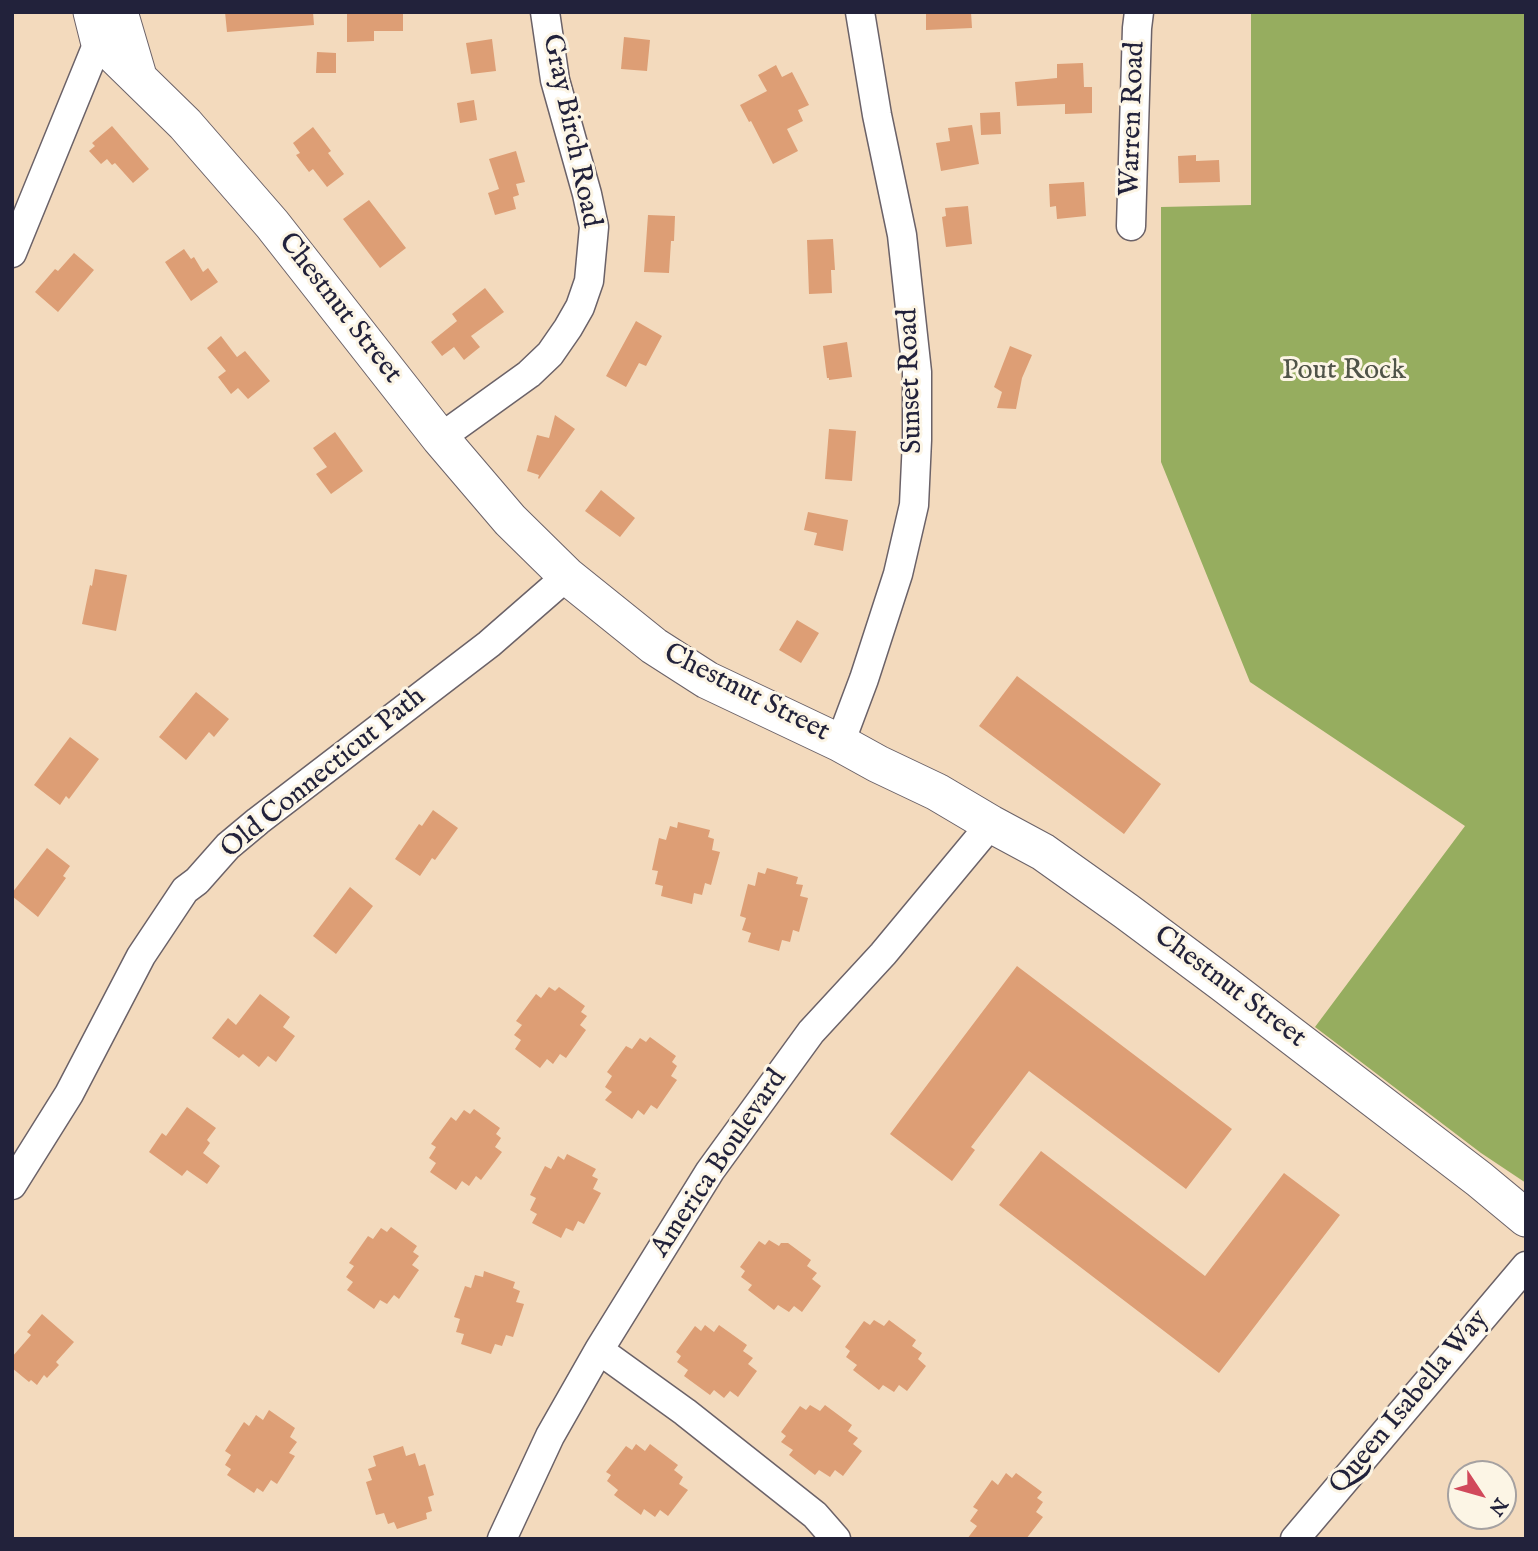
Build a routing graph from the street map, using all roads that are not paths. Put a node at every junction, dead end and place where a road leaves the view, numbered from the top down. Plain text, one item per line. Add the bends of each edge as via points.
1 (545, 12) edge
2 (860, 12) edge
3 (1139, 12) edge
4 (99, 18) edge
5 (1131, 226) dead end
6 (12, 253) edge
7 (440, 438) junction
8 (567, 576) junction
9 (841, 743) junction
10 (991, 824) junction
11 (14, 1180) edge
12 (1526, 1218) edge
13 (1526, 1266) edge
14 (599, 1350) junction
15 (502, 1539) edge
16 (836, 1539) edge
17 (1295, 1539) edge

1 - 7 street, Gray Birch Road via 555,80 594,227 589,281 580,307 550,354
2 - 9 street, Sunset Road via 902,235 915,351 917,440 914,505 898,574
3 - 5 street, Warren Road
4 - 6 street
4 - 7 main road, Chestnut Street via 138,77 272,223
7 - 8 main road, Chestnut Street via 510,520
8 - 9 main road, Chestnut Street via 654,646 707,680
8 - 11 street, Old Connecticut Path via 489,644 258,821 186,890 141,956 69,1094
9 - 10 main road, Chestnut Street
10 - 12 main road, Chestnut Street via 1043,852 1126,911
10 - 14 street, America Boulevard via 811,1032 710,1171
13 - 17 street, Queen Isabella Way
14 - 15 street, America Boulevard via 550,1436
14 - 16 street via 768,1477 815,1515

